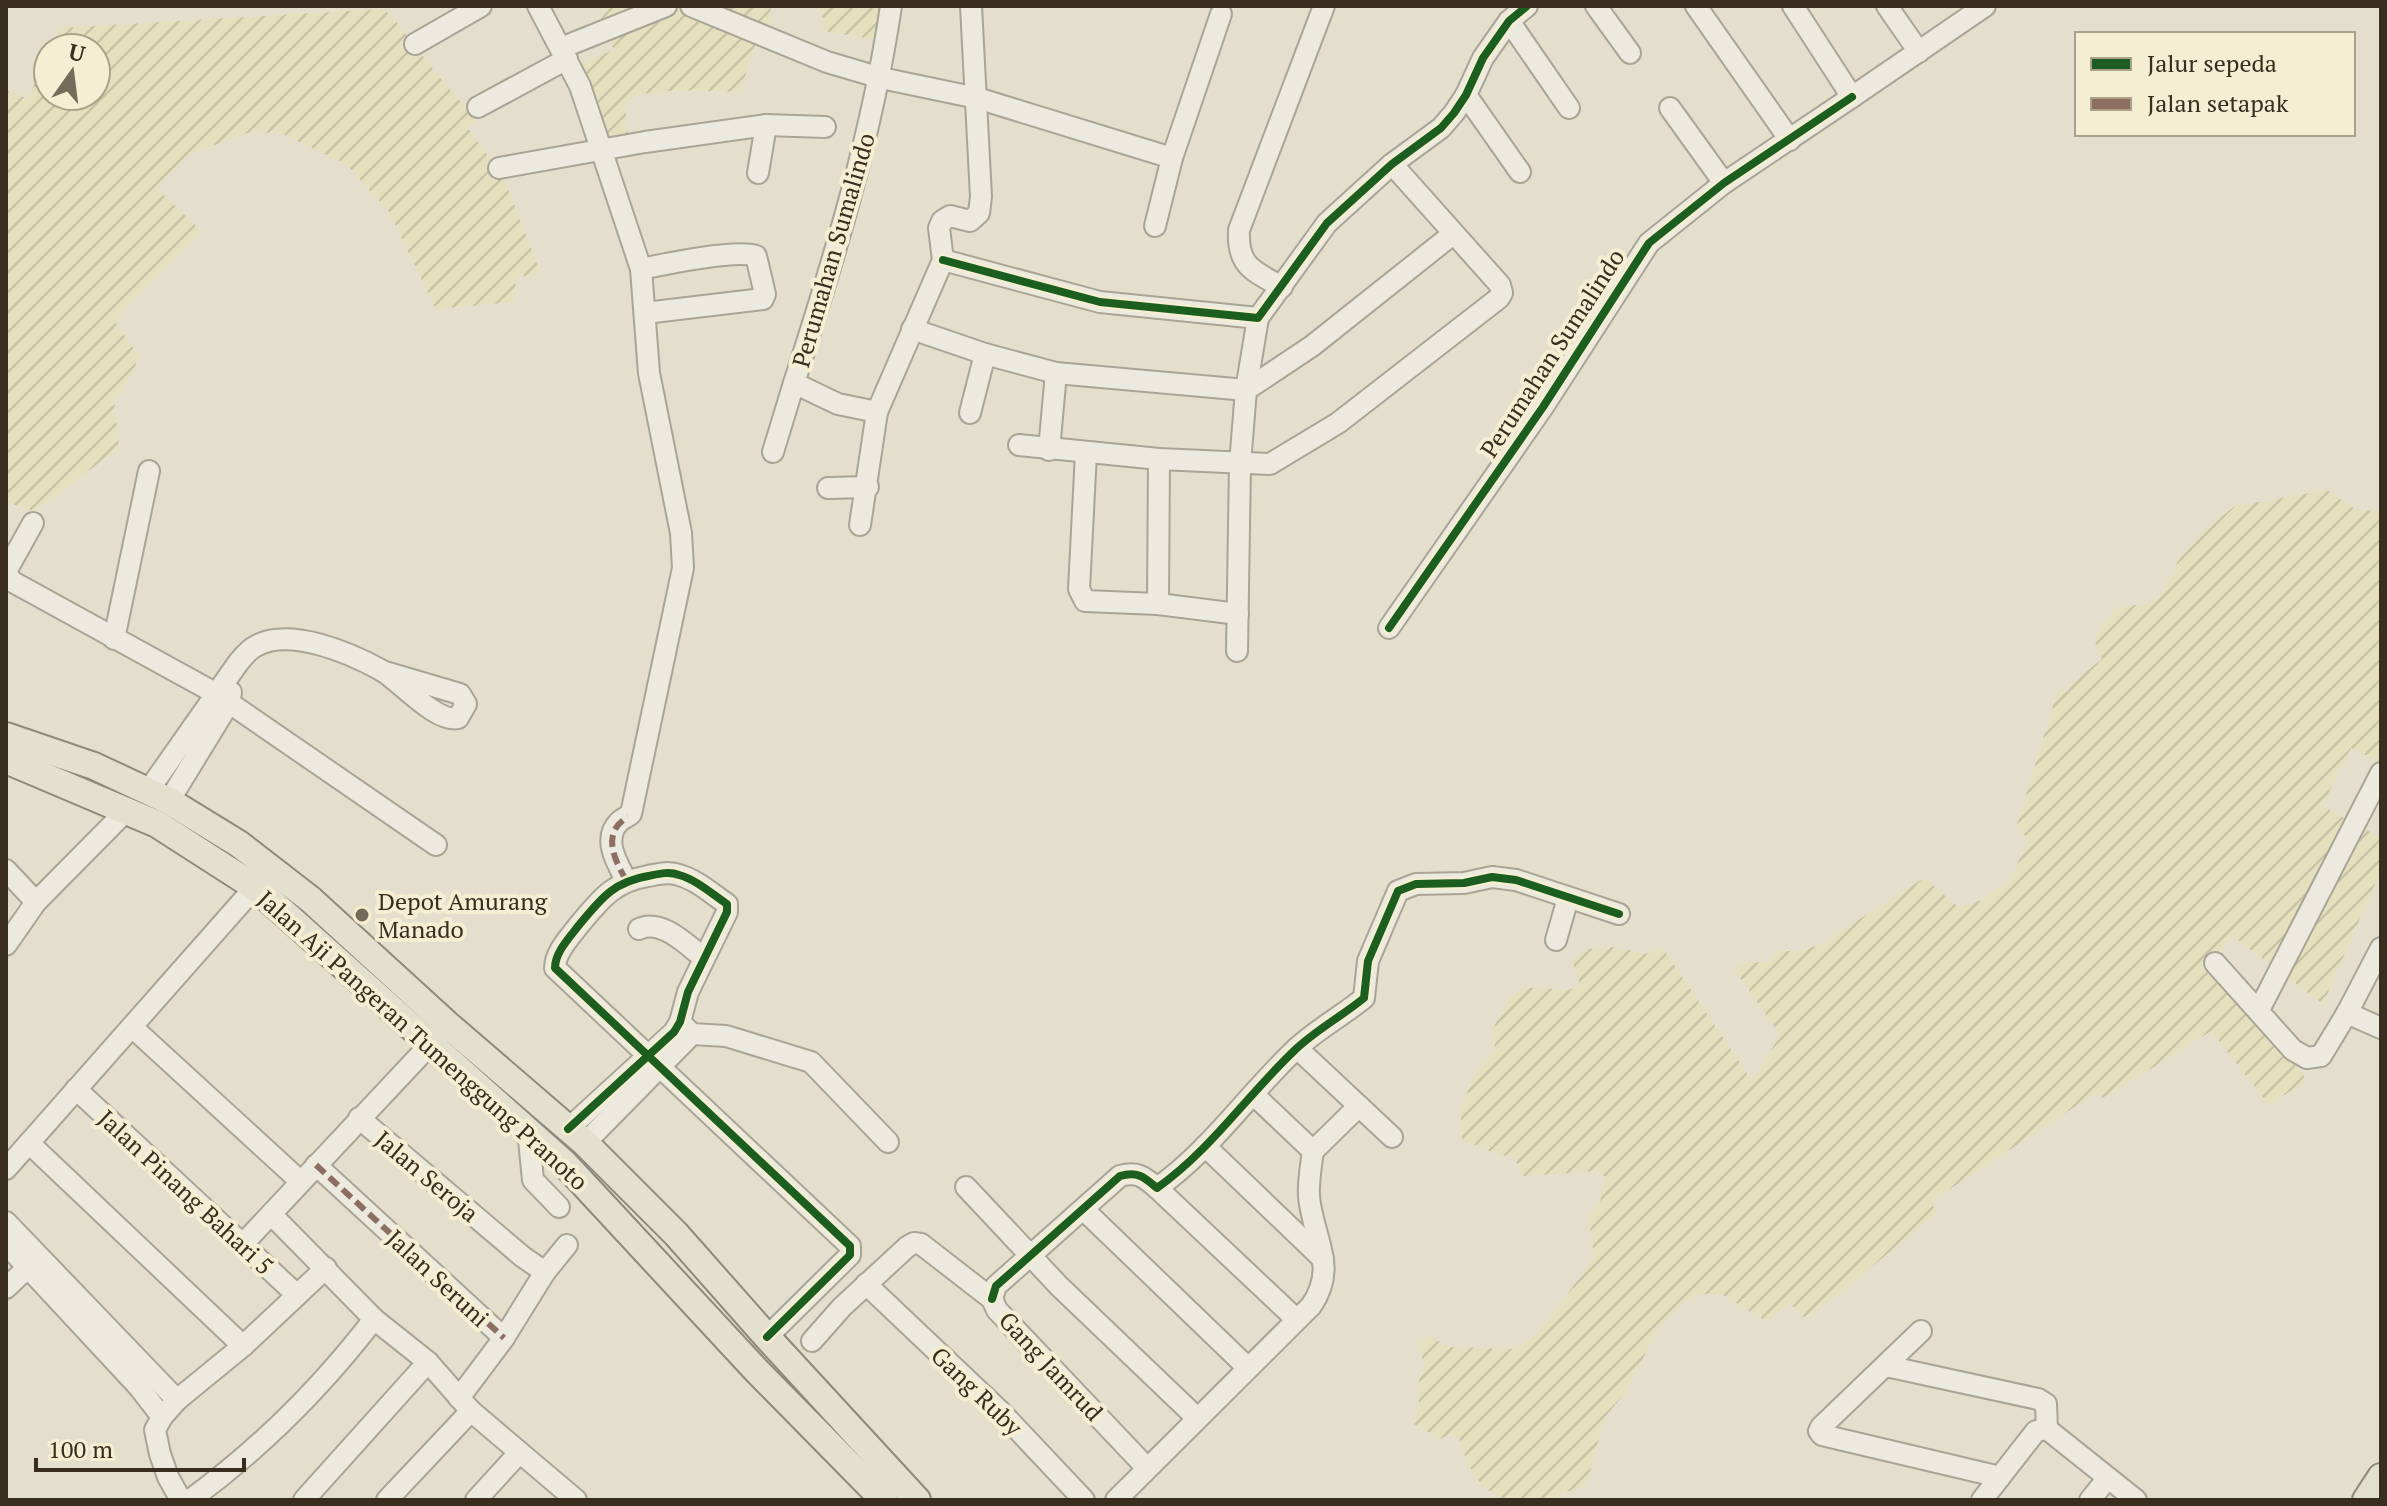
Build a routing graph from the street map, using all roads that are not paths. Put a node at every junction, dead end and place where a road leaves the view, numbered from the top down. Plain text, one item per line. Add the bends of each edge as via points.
1 (481, 6) edge
2 (538, 6) edge
3 (666, 6) edge
4 (691, 6) edge
5 (891, 6) edge
6 (971, 6) edge
7 (1324, 6) edge
8 (1527, 6) edge
9 (1596, 6) edge
10 (1696, 6) edge
11 (1793, 6) edge
12 (1887, 6) edge
13 (1985, 6) edge
14 (1221, 14) dead end
15 (1509, 21) junction
16 (415, 44) dead end
17 (1919, 52) junction
18 (564, 53) junction
19 (1630, 53) dead end
20 (881, 78) junction
21 (1466, 95) junction
22 (1852, 97) junction
23 (977, 98) junction
24 (478, 107) dead end
25 (1569, 108) dead end
26 (1670, 108) dead end
27 (766, 125) junction
28 (825, 127) dead end
29 (1790, 140) junction
30 (603, 149) junction
31 (1172, 158) junction
32 (1392, 164) junction
33 (499, 168) dead end
34 (1520, 172) dead end
35 (758, 173) dead end
36 (1724, 183) junction
37 (1155, 226) dead end
38 (1453, 234) junction
39 (943, 260) junction
40 (641, 269) junction
41 (1282, 287) junction
42 (645, 313) junction
43 (1258, 318) junction
44 (912, 329) junction
45 (985, 354) junction
46 (1056, 373) junction
47 (794, 383) junction
48 (1246, 390) junction
49 (877, 412) junction
50 (970, 413) dead end
51 (1019, 445) dead end
52 (1049, 450) junction
53 (773, 452) dead end
54 (1086, 453) junction
55 (1159, 459) junction
56 (1240, 464) junction
57 (149, 471) dead end
58 (868, 487) junction
59 (828, 488) dead end
60 (33, 523) dead end
61 (860, 525) dead end
62 (1158, 604) junction
63 (1238, 614) junction
64 (1389, 628) dead end
65 (114, 639) junction
66 (1237, 651) dead end
67 (382, 671) dead end
68 (222, 698) junction
69 (6, 736) edge
70 (6, 760) edge
71 (2381, 773) edge
72 (158, 796) junction
73 (127, 810) junction
74 (436, 845) dead end
75 (6, 870) edge
76 (626, 880) junction
77 (255, 887) junction
78 (1568, 898) junction
79 (32, 906) junction
80 (1619, 914) dead end
81 (6, 920) edge
82 (639, 929) dead end
83 (1556, 940) dead end
84 (6, 945) edge
85 (2381, 948) edge
86 (704, 958) junction
87 (2215, 963) dead end
88 (2259, 1010) junction
89 (2347, 1013) junction
90 (132, 1027) junction
91 (686, 1028) junction
92 (2381, 1028) edge
93 (440, 1034) junction
94 (1297, 1048) junction
95 (655, 1060) junction
96 (76, 1089) junction
97 (1254, 1095) junction
98 (1359, 1106) junction
99 (359, 1118) junction
100 (528, 1130) junction
101 (576, 1136) junction
102 (1392, 1137) dead end
103 (888, 1142) dead end
104 (29, 1143) junction
105 (1205, 1146) junction
106 (1313, 1151) junction
107 (316, 1165) junction
108 (6, 1169) edge
109 (300, 1181) junction
110 (966, 1187) dead end
111 (1157, 1188) junction
112 (559, 1207) dead end
113 (1084, 1210) junction
114 (272, 1215) junction
115 (6, 1222) edge
116 (6, 1244) edge
117 (242, 1245) junction
118 (567, 1245) dead end
119 (1031, 1255) junction
120 (1323, 1259) junction
121 (34, 1263) junction
122 (326, 1268) junction
123 (545, 1272) junction
124 (866, 1284) junction
125 (6, 1288) edge
126 (297, 1295) junction
127 (992, 1299) junction
128 (374, 1319) junction
129 (1296, 1319) junction
130 (1921, 1331) dead end
131 (767, 1337) junction
132 (504, 1338) junction
133 (812, 1341) dead end
134 (243, 1346) junction
135 (1902, 1350) junction
136 (428, 1362) junction
137 (1886, 1366) junction
138 (1247, 1367) junction
139 (1946, 1379) junction
140 (177, 1400) junction
141 (465, 1405) junction
142 (162, 1417) junction
143 (1197, 1418) junction
144 (2047, 1429) junction
145 (519, 1453) junction
146 (1146, 1467) junction
147 (2000, 1477) junction
148 (2381, 1477) edge
149 (2107, 1479) junction
150 (573, 1499) edge
151 (181, 1500) edge
152 (190, 1500) edge
153 (304, 1500) edge
154 (387, 1500) edge
155 (476, 1500) edge
156 (884, 1500) edge
157 (917, 1500) edge
158 (1084, 1500) edge
159 (1116, 1500) edge
160 (1982, 1500) edge
161 (2090, 1500) edge
162 (2136, 1500) edge
163 (2366, 1500) edge

1 - 16 street
2 - 18 street
3 - 18 street
4 - 20 street via 827,62
5 - 20 street, Perumahan Sumalindo
6 - 23 street
7 - 41 street via 1239,230 1241,258
8 - 15 street
9 - 19 street
10 - 29 street
11 - 22 street
12 - 17 street
13 - 17 street, Perumahan Sumalindo
14 - 31 street
15 - 21 street
15 - 25 street
17 - 22 street, Perumahan Sumalindo
18 - 24 street
18 - 30 street
20 - 23 street
20 - 47 street, Perumahan Sumalindo
21 - 32 street via 1441,128
21 - 34 street
22 - 29 street, Perumahan Sumalindo
23 - 31 street
23 - 39 street via 979,213 970,221 950,216 942,221
26 - 36 street
27 - 28 street, Perumahan Sumalindo
27 - 30 street, Perumahan Sumalindo
27 - 35 street
29 - 36 street, Perumahan Sumalindo
30 - 33 street, Perumahan Sumalindo
30 - 40 street
31 - 37 street
32 - 38 street
32 - 41 street via 1327,223
36 - 64 street, Perumahan Sumalindo via 1649,243
38 - 48 street via 1312,346
38 - 56 street via 1500,285 1499,298 1338,423 1277,461
39 - 43 street via 1100,302
39 - 44 street
40 - 42 street
40 - 42 street via 754,254 765,294 758,301
41 - 43 street
42 - 76 street via 649,373 681,533 683,568 631,814 619,822 612,839 612,853
43 - 48 street
44 - 45 street
44 - 49 street
45 - 46 street
45 - 50 street
46 - 48 street
46 - 52 street
47 - 49 street, Perumahan Sumalindo via 838,404
47 - 53 street
48 - 56 street
49 - 58 street
51 - 52 street
52 - 54 street
54 - 55 street
54 - 62 street via 1080,595 1090,603
55 - 56 street
55 - 62 street
56 - 63 street
57 - 65 street
58 - 59 street
58 - 61 street
60 - 65 street via 7,575
62 - 63 street
63 - 66 street
65 - 68 street
67 - 68 street via 328,647 286,639 254,646 233,672
68 - 72 street
68 - 74 street
69 - 72 main road, Jalan Aji Pangeran Tumenggung Pranoto via 94,766
70 - 73 main road, Jalan Aji Pangeran Tumenggung Pranoto
71 - 88 street
72 - 93 main road, Jalan Aji Pangeran Tumenggung Pranoto via 239,844 310,899
73 - 77 main road, Jalan Aji Pangeran Tumenggung Pranoto
73 - 79 street
75 - 79 street
76 - 86 street via 676,873 727,904
76 - 95 street via 602,897 559,953 555,968
77 - 90 street
77 - 93 main road, Jalan Aji Pangeran Tumenggung Pranoto
78 - 80 street
78 - 83 street
78 - 94 street via 1492,877 1416,884 1398,891 1368,961 1364,998
79 - 81 street
79 - 84 street
82 - 86 street via 660,927
85 - 89 street
86 - 91 street via 688,992
87 - 88 street
88 - 89 street via 2293,1050 2315,1059
89 - 92 street
90 - 96 street
90 - 109 street
91 - 95 street
91 - 103 street via 811,1062
93 - 99 street
93 - 100 main road, Jalan Aji Pangeran Tumenggung Pranoto
93 - 101 main road, Jalan Aji Pangeran Tumenggung Pranoto
94 - 97 street
94 - 98 street
95 - 101 street
95 - 131 street via 850,1246 850,1255
96 - 104 street
96 - 117 street, Jalan Pinang Bahari 5
97 - 105 street
97 - 106 street
98 - 102 street
98 - 106 street
99 - 107 street, Jalan Seroja
99 - 123 street, Jalan Seroja
100 - 112 street via 533,1180
100 - 156 main road, Jalan Aji Pangeran Tumenggung Pranoto
101 - 131 main road, Jalan Aji Pangeran Tumenggung Pranoto via 676,1234
104 - 108 street
104 - 134 street
105 - 111 street
105 - 120 street
106 - 120 street via 1309,1197
107 - 109 street, Jalan Seroja
107 - 132 street, Jalan Seruni
109 - 114 street, Jalan Seroja
110 - 119 street
111 - 113 street via 1142,1175 1120,1176
111 - 129 street
113 - 119 street
113 - 138 street
114 - 117 street, Jalan Seroja
114 - 122 street
115 - 121 street
116 - 121 street
117 - 126 street, Jalan Pinang Bahari 5
118 - 123 street, Jalan Seruni
119 - 127 street via 996,1286
119 - 143 street
120 - 129 street via 1323,1286
121 - 125 street
121 - 140 street
121 - 142 street
122 - 126 street
122 - 128 street
123 - 132 street, Jalan Seruni
124 - 127 street, Gang Jamrud via 914,1243
124 - 133 street
124 - 158 street, Gang Ruby via 1001,1412
126 - 134 street
127 - 146 street, Gang Jamrud
128 - 136 street
128 - 152 street via 298,1409
129 - 138 street
130 - 135 street
131 - 157 main road, Jalan Aji Pangeran Tumenggung Pranoto
132 - 141 street
134 - 140 street
135 - 137 street
135 - 139 street
136 - 141 street
136 - 153 street
137 - 139 street
137 - 147 street via 1821,1427 1822,1435
138 - 143 street
139 - 144 street via 2038,1399 2046,1404
140 - 142 street
141 - 145 street
141 - 154 street
142 - 151 street via 155,1430 160,1454
143 - 146 street
144 - 147 street via 2036,1431
144 - 149 street
145 - 150 street
145 - 155 street
146 - 159 street
147 - 160 street
148 - 163 main road
149 - 161 street
149 - 162 street

